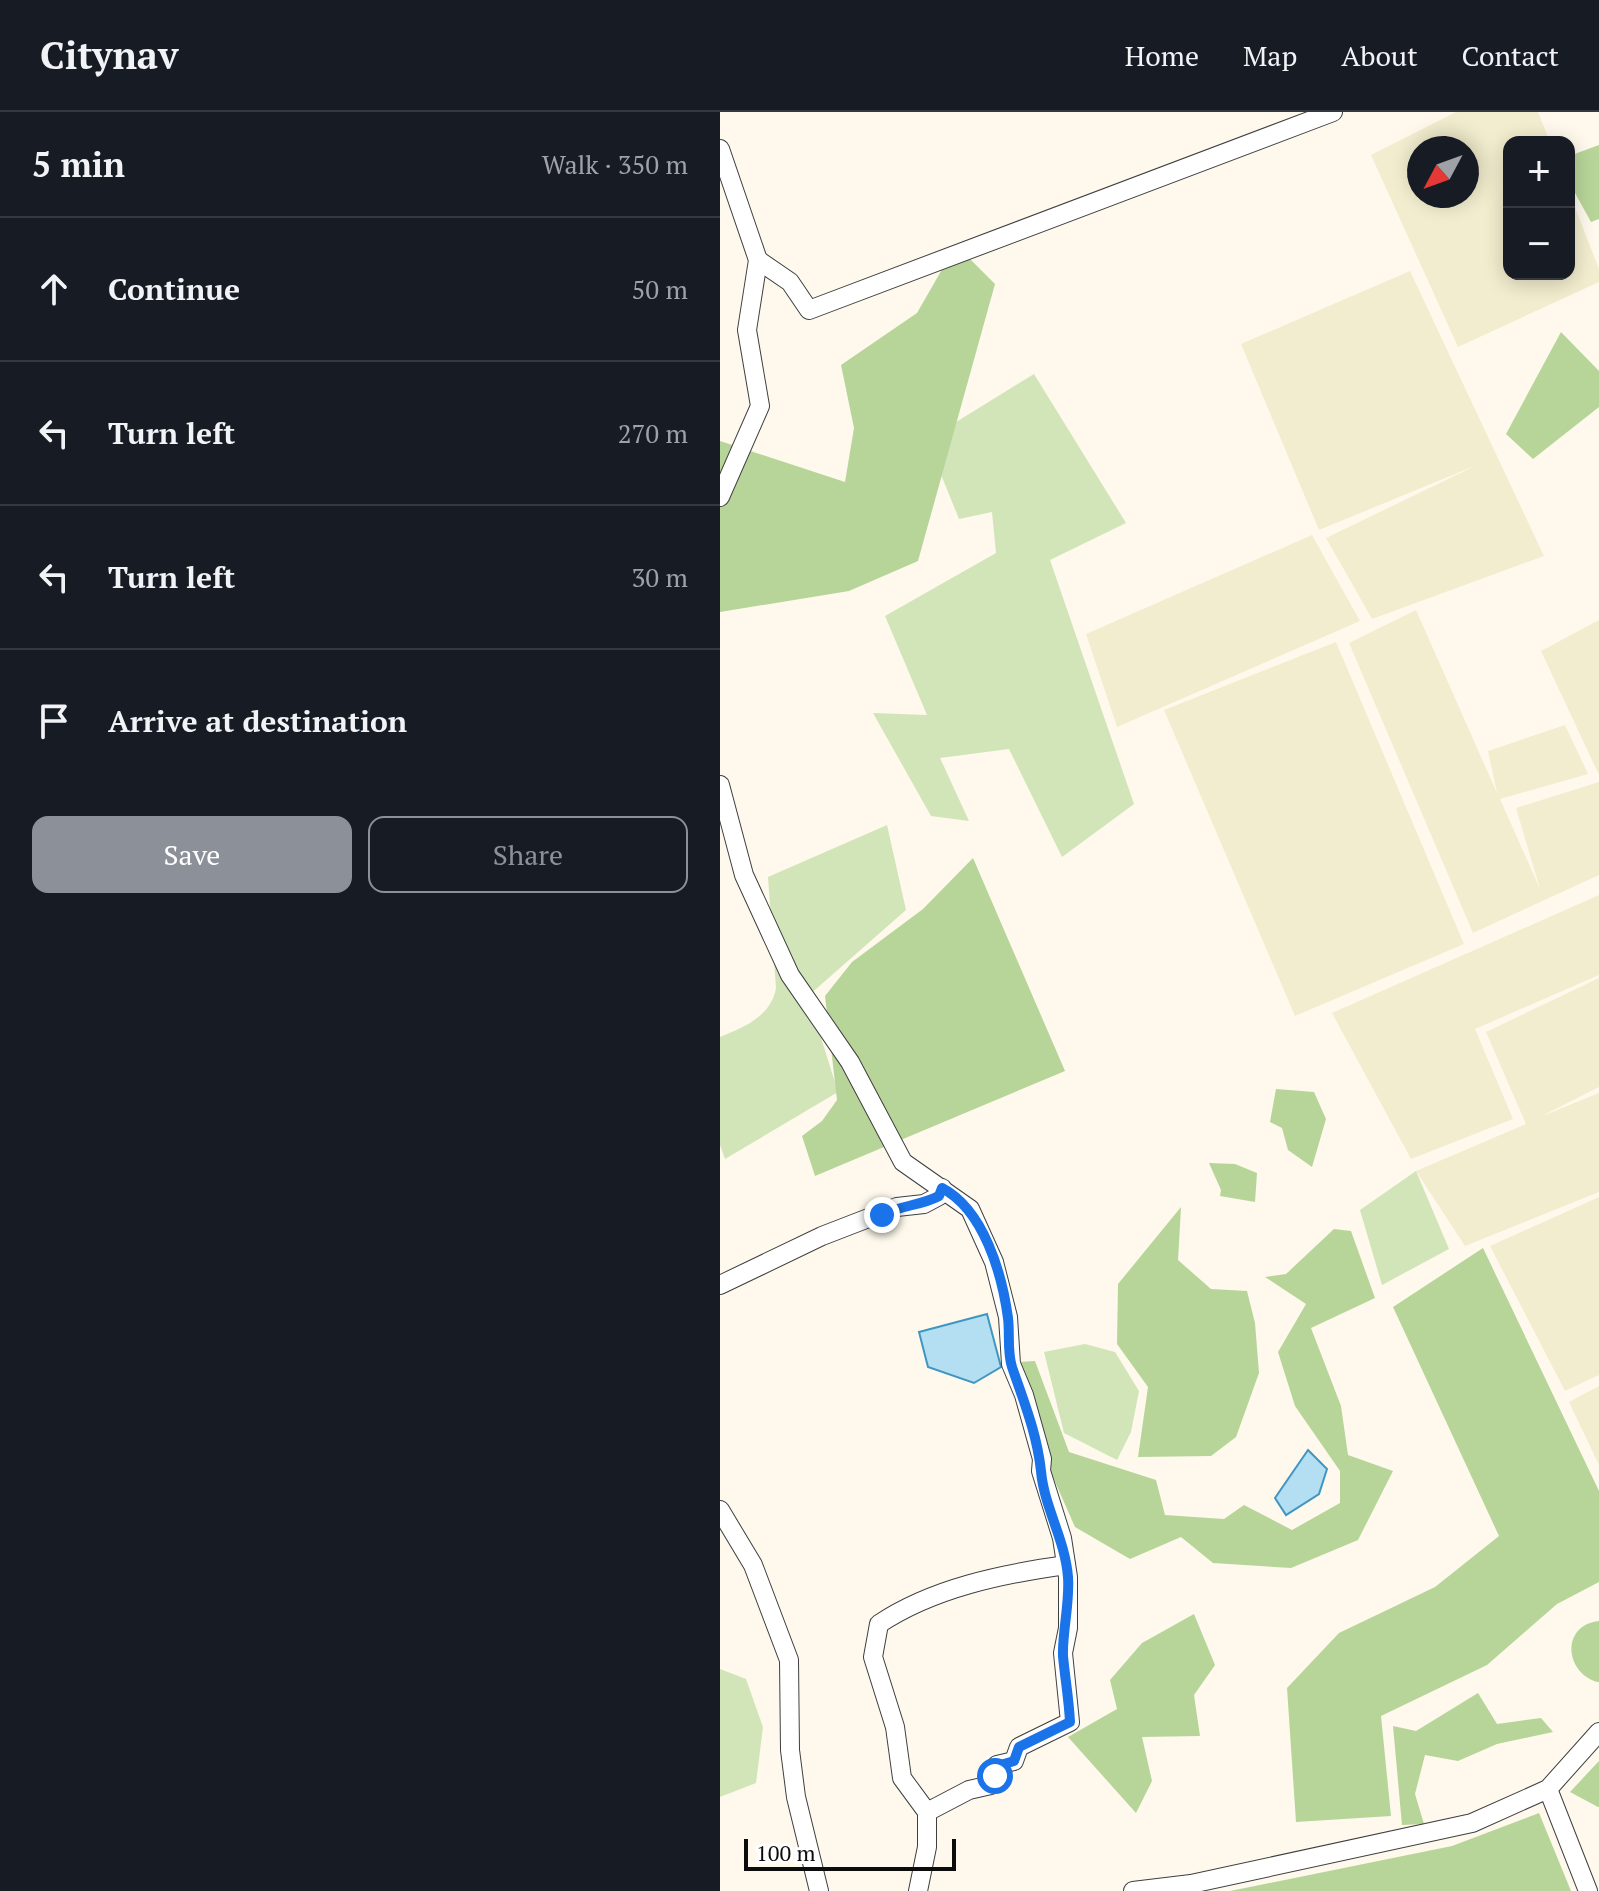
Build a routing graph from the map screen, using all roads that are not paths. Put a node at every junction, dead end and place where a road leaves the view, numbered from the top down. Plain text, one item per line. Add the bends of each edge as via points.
1 (1333, 112) edge
2 (720, 149) edge
3 (758, 260) junction
4 (720, 497) edge
5 (720, 785) edge
6 (942, 1188) junction
7 (720, 1285) edge
8 (720, 1510) edge
9 (1066, 1565) junction
10 (1599, 1732) edge
11 (1548, 1789) junction
12 (927, 1812) junction
13 (819, 1891) edge
14 (918, 1891) edge
15 (1133, 1891) edge
16 (1588, 1891) edge

1 - 3 street via 809,310 790,282
2 - 3 street
3 - 4 street via 747,330 760,406
5 - 6 street via 744,875 790,975 850,1062 903,1162
6 - 7 street via 924,1204 897,1207 822,1236
6 - 9 street via 970,1209 994,1262 1008,1317 1011,1364 1036,1436
8 - 13 street via 753,1565 789,1660 796,1797
9 - 12 street via 1068,1628 1063,1653 1070,1722 1019,1747 1014,1761 997,1765 991,1785
9 - 12 street via 1018,1572 913,1601 879,1624 873,1657 895,1727 902,1778
10 - 11 street
11 - 15 street via 1472,1823 1191,1884
11 - 16 street
12 - 14 street

